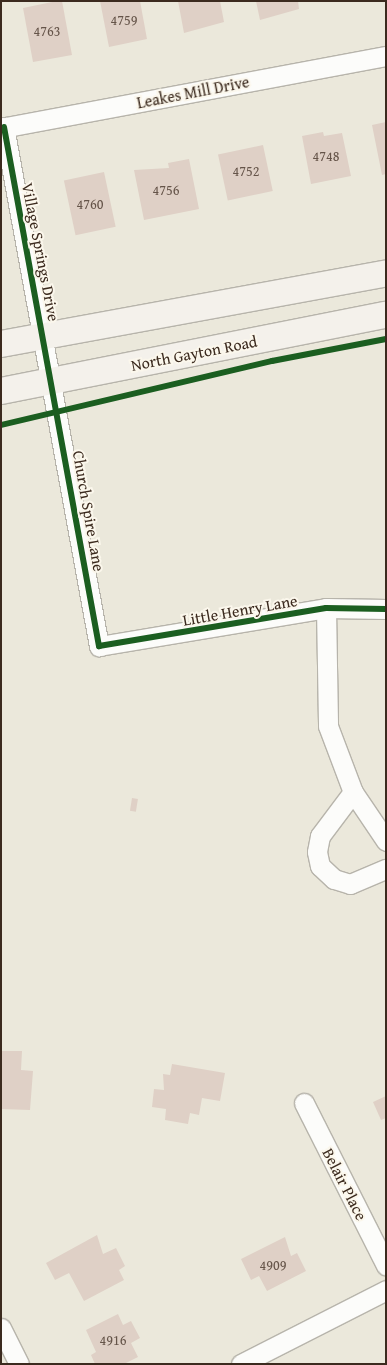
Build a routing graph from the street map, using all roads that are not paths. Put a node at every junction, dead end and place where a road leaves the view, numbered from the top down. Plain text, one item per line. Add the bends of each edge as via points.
1 (386, 56) edge
2 (3, 128) edge
3 (386, 273) edge
4 (386, 315) edge
5 (43, 336) junction
6 (1, 344) edge
7 (51, 382) junction
8 (1, 391) edge
9 (326, 608) junction
10 (386, 609) edge
11 (99, 646) joint
12 (353, 792) junction
13 (386, 841) edge
14 (386, 869) edge
15 (304, 1104) dead end
16 (386, 1265) edge
17 (386, 1290) edge
18 (1, 1328) edge
19 (19, 1364) edge
20 (241, 1364) edge

1 - 2 street, Leakes Mill Drive
2 - 5 street, Village Springs Drive
3 - 5 main road
4 - 7 main road, North Gayton Road
5 - 6 main road
5 - 7 street, Village Springs Drive
7 - 8 main road, North Gayton Road
7 - 11 street, Church Spire Lane
9 - 10 street, Little Henry Lane
9 - 11 street, Little Henry Lane
9 - 12 street via 328,726
12 - 13 street
12 - 14 street via 320,836 317,852 320,866 334,879 350,884
15 - 16 street, Belair Place
17 - 20 street
18 - 19 street

